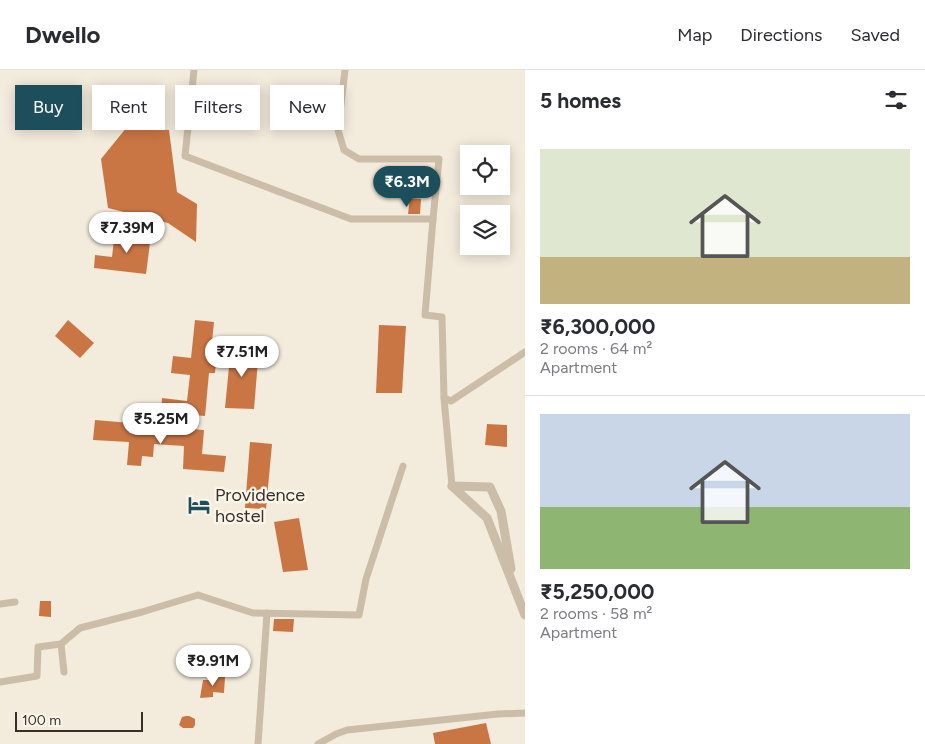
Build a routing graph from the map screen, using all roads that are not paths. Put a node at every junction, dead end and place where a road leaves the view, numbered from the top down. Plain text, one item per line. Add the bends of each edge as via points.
1 (194, 70) edge
2 (345, 70) edge
3 (433, 218) junction
4 (525, 352) edge
5 (444, 398) junction
6 (403, 466) dead end
7 (452, 486) junction
8 (513, 584) junction
9 (15, 602) dead end
10 (0, 604) edge
11 (267, 613) junction
12 (525, 614) edge
13 (61, 644) junction
14 (64, 672) dead end
15 (0, 682) edge
16 (525, 713) edge
17 (258, 744) edge
18 (318, 744) edge

1 - 3 street via 185,156 351,219
2 - 3 street via 338,130 344,150 359,159 439,159
3 - 5 street via 425,316 442,317
4 - 5 street via 452,400
5 - 7 street
6 - 11 street via 366,579 359,615
7 - 8 street via 487,518
7 - 8 street via 490,487 501,511
8 - 12 street
9 - 10 street
11 - 13 street via 253,613 198,595 80,628
11 - 17 street
13 - 14 street
13 - 15 street via 38,647 37,676
16 - 18 street via 347,730

